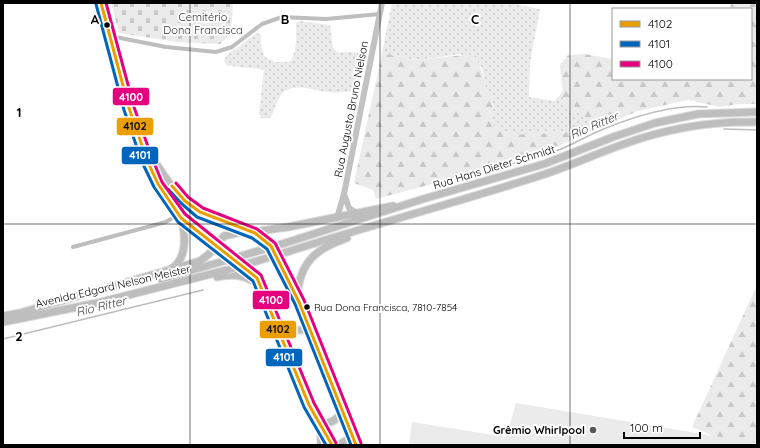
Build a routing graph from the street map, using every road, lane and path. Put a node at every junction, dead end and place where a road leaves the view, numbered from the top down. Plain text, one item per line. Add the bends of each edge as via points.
1 (101, 3) edge
2 (382, 3) edge
3 (380, 14) junction
4 (109, 36) junction
5 (757, 112) edge
6 (757, 122) edge
7 (142, 142) junction
8 (344, 194) junction
9 (423, 199) junction
10 (189, 204) junction
11 (425, 209) junction
12 (358, 214) junction
13 (179, 215) junction
14 (337, 218) junction
15 (250, 231) junction
16 (216, 246) junction
17 (73, 247) dead end
18 (287, 252) joint
19 (224, 261) joint
20 (164, 273) junction
21 (262, 289) junction
22 (297, 297) junction
23 (58, 311) junction
24 (23, 312) junction
25 (3, 316) edge
26 (3, 322) edge
27 (310, 330) junction
28 (281, 339) junction
29 (343, 410) junction
30 (318, 422) junction
31 (352, 436) junction
32 (319, 445) edge
33 (332, 445) edge
34 (339, 445) edge
35 (356, 445) edge

1 - 4 main road
2 - 3 main road, Rua Augusto Bruno Nielson
3 - 4 street via 326,19 282,17 255,28 232,47 216,52 166,47
3 - 8 main road, Rua Augusto Bruno Nielson
4 - 7 main road via 129,108
5 - 9 main road, Rua Hans Dieter Schmidt via 714,113 668,120 623,133 544,164
6 - 11 main road, Rua Hans Dieter Schmidt via 709,124 664,131 622,144 546,174
7 - 10 main road via 170,184
7 - 13 main road via 158,184
8 - 12 main road, Rua Augusto Bruno Nielson via 349,208
8 - 14 main road
9 - 12 main road
9 - 19 main road, Rua Hans Dieter Schmidt, bridge
10 - 13 main road via 182,207
10 - 15 main road via 211,218
11 - 18 main road, Rua Hans Dieter Schmidt
11 - 22 main road via 322,249 304,266
12 - 14 main road
13 - 16 main road
13 - 17 street via 166,222
13 - 20 main road via 184,231 183,252 180,261
14 - 15 main road via 263,232
15 - 16 main road via 224,236
15 - 22 main road via 268,243 276,253
16 - 20 main road via 200,261
16 - 21 main road via 257,278
18 - 23 main road, Avenida Edgard Nelson Meister, bridge via 125,297
19 - 24 main road, Avenida Edgard Nelson Meister via 104,294
20 - 24 main road
21 - 23 main road via 245,277 224,276 115,304
21 - 28 main road
22 - 27 main road
23 - 26 main road, Avenida Edgard Nelson Meister
24 - 25 main road, Avenida Edgard Nelson Meister
27 - 28 main road via 294,330
27 - 29 main road
28 - 30 main road
29 - 30 main road via 336,420
29 - 31 main road
30 - 32 street
30 - 33 main road
31 - 34 main road
31 - 35 main road

